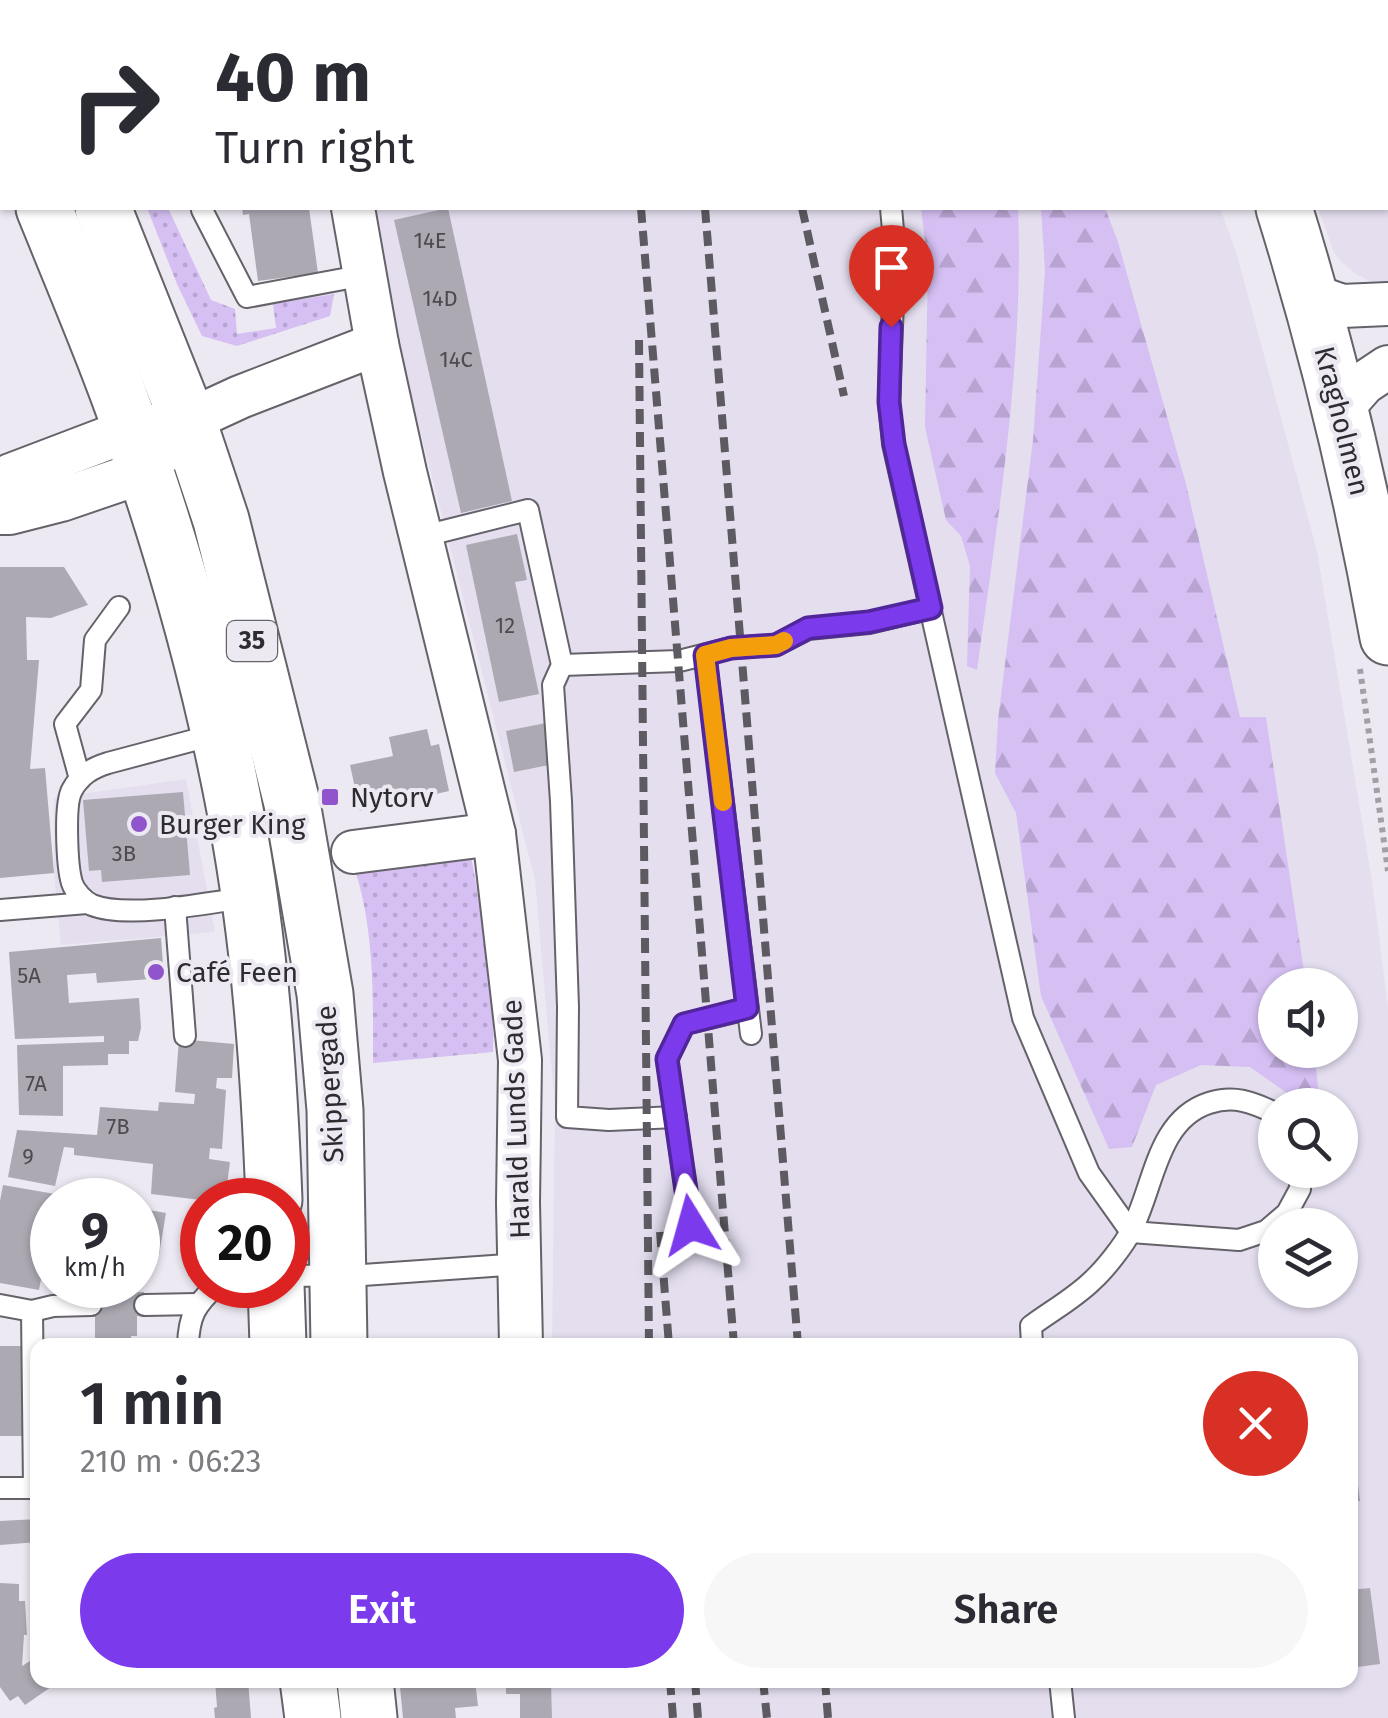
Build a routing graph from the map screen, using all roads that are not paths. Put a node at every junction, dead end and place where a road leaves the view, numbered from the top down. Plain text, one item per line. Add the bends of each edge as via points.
1 (45, 210) edge
2 (105, 210) edge
3 (202, 210) dead end
4 (354, 210) edge
5 (891, 210) edge
6 (1285, 210) edge
7 (365, 274) junction
8 (1311, 294) junction
9 (1388, 304) edge
10 (377, 344) junction
11 (1388, 367) edge
12 (1341, 409) junction
13 (188, 420) junction
14 (139, 450) junction
15 (0, 484) edge
16 (0, 513) edge
17 (420, 537) junction
18 (119, 607) dead end
19 (931, 608) junction
20 (1388, 637) edge
21 (705, 655) junction
22 (562, 665) junction
23 (219, 733) junction
24 (80, 778) junction
25 (494, 834) junction
26 (352, 852) dead end
27 (249, 897) junction
28 (88, 903) junction
29 (174, 907) junction
30 (0, 910) edge
31 (747, 1008) junction
32 (751, 1034) dead end
33 (185, 1036) dead end
34 (1258, 1105) edge
35 (676, 1117) junction
36 (273, 1178) edge
37 (1300, 1188) edge
38 (691, 1225) dead end
39 (1131, 1232) junction
40 (520, 1264) junction
41 (313, 1276) edge
42 (0, 1305) edge
43 (45, 1308) edge
44 (196, 1308) edge
45 (277, 1308) edge
46 (32, 1311) junction
47 (33, 1338) edge
48 (188, 1338) edge
49 (278, 1338) edge
50 (336, 1338) edge
51 (521, 1338) edge
52 (1032, 1338) edge
53 (0, 1488) edge
54 (30, 1488) edge
55 (309, 1688) edge
56 (367, 1688) edge
57 (1061, 1688) edge
58 (313, 1718) edge
59 (369, 1718) edge
60 (1064, 1718) edge

1 - 14 main road, 35
2 - 13 main road, 35
3 - 7 lane via 247,297
4 - 7 street, Harald Lunds Gade
5 - 19 lane via 889,402
6 - 8 main road, Kragholmen
7 - 10 street, Harald Lunds Gade
8 - 9 street via 1342,306
8 - 12 main road, Kragholmen
10 - 13 street
10 - 17 street, Harald Lunds Gade
11 - 12 street
12 - 20 main road, Kragholmen
13 - 14 street
13 - 41 main road, Skippergade / 35 via 231,556 292,803 325,994 335,1110
14 - 15 street via 10,476
14 - 16 street via 61,500
14 - 23 main road, 35
17 - 22 lane via 528,510
17 - 25 street, Harald Lunds Gade
18 - 24 lane via 95,640 91,690 65,724
19 - 21 lane via 808,628 776,645
19 - 39 lane via 1023,1018 1090,1173
21 - 22 lane
21 - 31 lane
22 - 35 lane via 553,685 562,800 566,1117
23 - 24 lane via 108,762
23 - 27 main road, 35
24 - 28 lane via 66,809 72,884
25 - 26 street
25 - 40 street, Harald Lunds Gade via 520,1060
27 - 29 lane
27 - 36 main road, 35
28 - 29 lane via 116,911
28 - 30 lane
29 - 33 lane
31 - 32 lane
31 - 35 lane via 684,1024 667,1059
34 - 39 lane via 1223,1098 1196,1107 1175,1125
35 - 38 lane
37 - 39 lane via 1266,1232 1239,1240
39 - 52 lane via 1094,1280 1031,1326
40 - 41 lane
40 - 51 street, Harald Lunds Gade
41 - 50 main road, Skippergade / 35
42 - 46 lane
43 - 46 lane
44 - 48 lane
45 - 49 main road
46 - 47 lane
53 - 54 lane
55 - 58 main road
56 - 59 main road
57 - 60 lane

